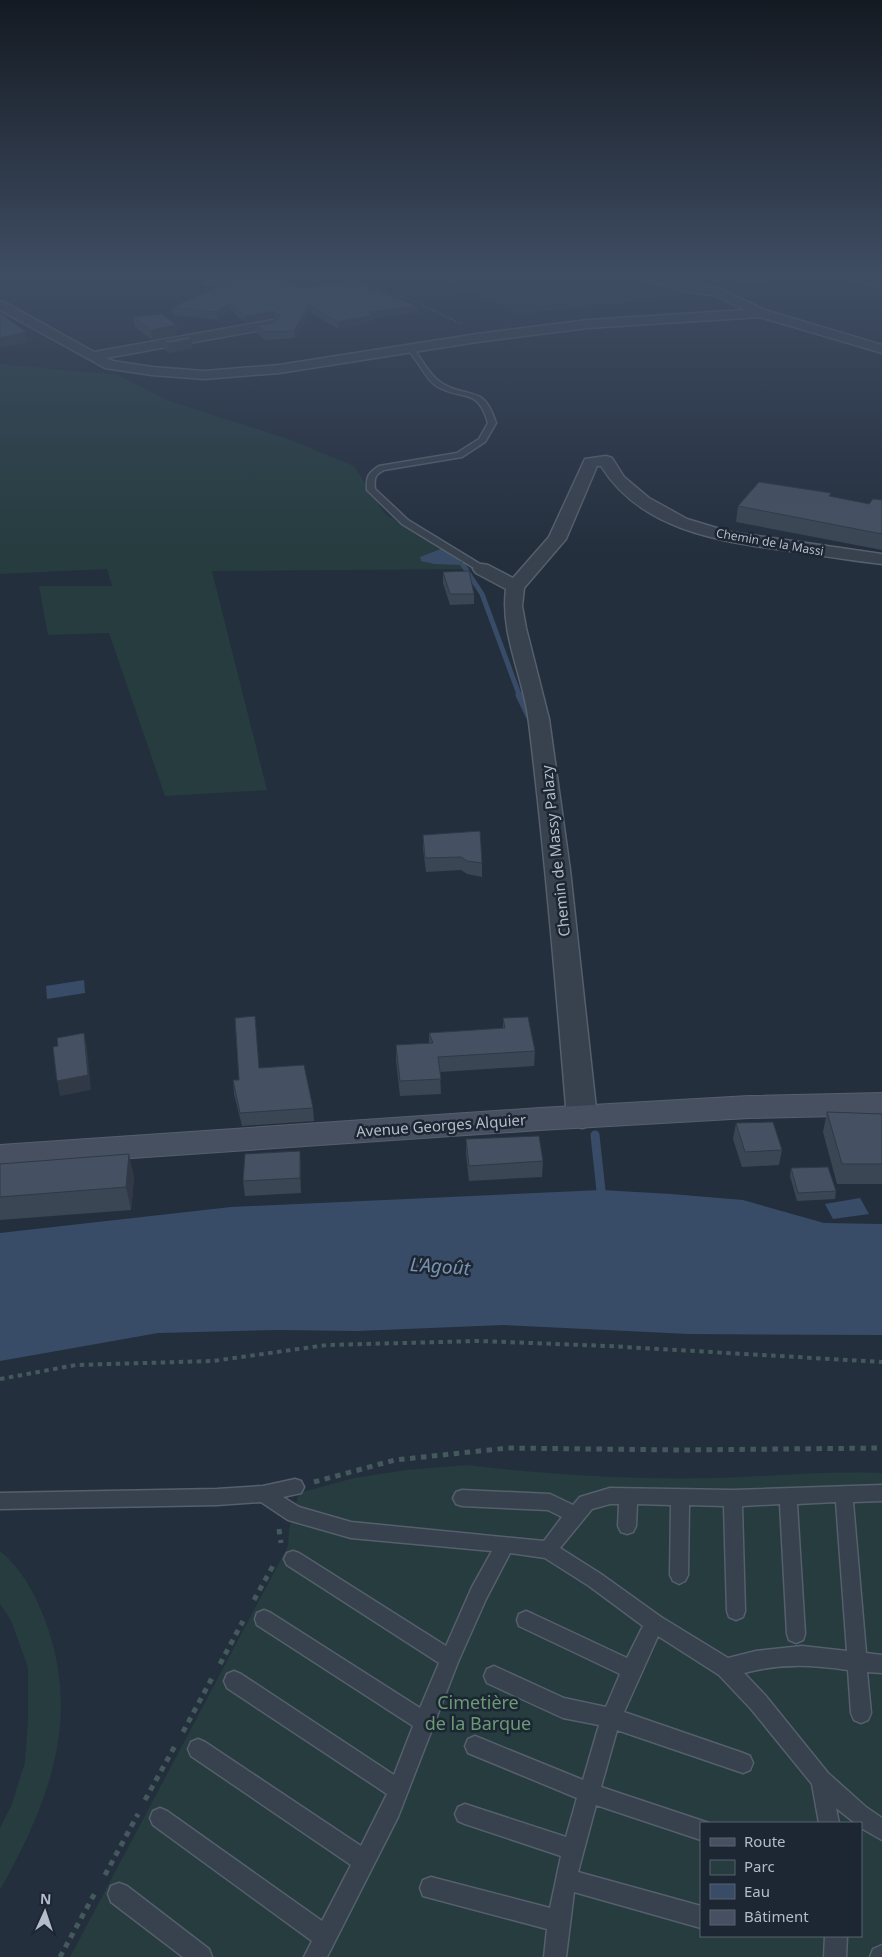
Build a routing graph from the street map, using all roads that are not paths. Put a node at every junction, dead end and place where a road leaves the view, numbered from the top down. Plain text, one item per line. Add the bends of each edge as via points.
1 (126, 367) edge
2 (290, 367) edge
3 (426, 367) edge
4 (882, 559) edge
5 (482, 569) joint
6 (515, 587) junction
7 (882, 1104) edge
8 (582, 1118) junction
9 (0, 1156) edge
10 (295, 1487) road end
11 (882, 1493) edge
12 (263, 1494) junction
13 (844, 1494) junction
14 (628, 1496) junction
15 (788, 1496) junction
16 (680, 1497) junction
17 (462, 1498) dead end
18 (733, 1498) junction
19 (0, 1501) edge
20 (576, 1515) junction
21 (627, 1526) dead end
22 (505, 1544) junction
23 (548, 1550) junction
24 (284, 1555) road end
25 (679, 1576) dead end
26 (736, 1611) dead end
27 (253, 1615) road end
28 (526, 1620) dead end
29 (654, 1623) junction
30 (796, 1634) dead end
31 (450, 1659) junction
32 (857, 1661) junction
33 (882, 1664) edge
34 (726, 1668) junction
35 (631, 1669) junction
36 (494, 1676) dead end
37 (234, 1681) dead end
38 (861, 1713) dead end
39 (611, 1718) junction
40 (424, 1722) junction
41 (475, 1746) dead end
42 (198, 1749) dead end
43 (743, 1763) dead end
44 (821, 1780) junction
45 (398, 1790) junction
46 (589, 1793) junction
47 (466, 1814) dead end
48 (160, 1818) dead end
49 (829, 1822) edge
50 (700, 1830) edge
51 (882, 1830) edge
52 (572, 1849) junction
53 (364, 1861) junction
54 (566, 1879) junction
55 (431, 1888) dead end
56 (119, 1894) dead end
57 (700, 1917) edge
58 (558, 1921) junction
59 (325, 1937) junction
60 (836, 1937) edge
61 (202, 1957) edge
62 (315, 1957) edge
63 (555, 1957) edge
64 (835, 1957) edge

1 - 2 street via 219,375
3 - 5 lane via 441,386 477,397 490,413 492,423 482,440 459,454 373,472 371,490 405,522
4 - 6 street, Chemin de la Massi via 728,537 681,523 643,502 618,480 606,460 590,462 558,539
5 - 6 street
6 - 8 street, Chemin de Massy Palazy via 516,628 542,738
7 - 8 main road, Avenue Georges Alquier via 749,1107
8 - 9 main road, Avenue Georges Alquier via 540,1118
10 - 12 lane
11 - 13 lane
12 - 19 lane
12 - 22 lane via 294,1514 351,1530
13 - 15 lane
13 - 32 lane
14 - 16 lane
14 - 20 lane via 610,1496 586,1504
14 - 21 lane
15 - 18 lane
15 - 30 lane
16 - 18 lane
16 - 25 lane
17 - 20 lane via 550,1502
18 - 26 lane
20 - 23 lane
22 - 23 lane
22 - 31 lane
23 - 29 lane
24 - 31 lane
27 - 40 lane
28 - 35 lane
29 - 34 lane
29 - 35 lane
31 - 40 lane
32 - 33 lane
32 - 34 lane via 802,1654
32 - 38 lane
34 - 44 lane
35 - 39 lane
36 - 39 lane via 563,1708
37 - 45 lane
39 - 43 lane
39 - 46 lane
40 - 45 lane
41 - 46 lane
42 - 53 lane
44 - 49 lane
44 - 51 lane
45 - 53 lane
46 - 50 lane
46 - 52 lane
47 - 52 lane
48 - 59 lane
52 - 54 lane
53 - 59 lane
54 - 57 lane
54 - 58 lane
55 - 58 lane
56 - 61 lane
58 - 63 lane
59 - 62 lane
60 - 64 lane

